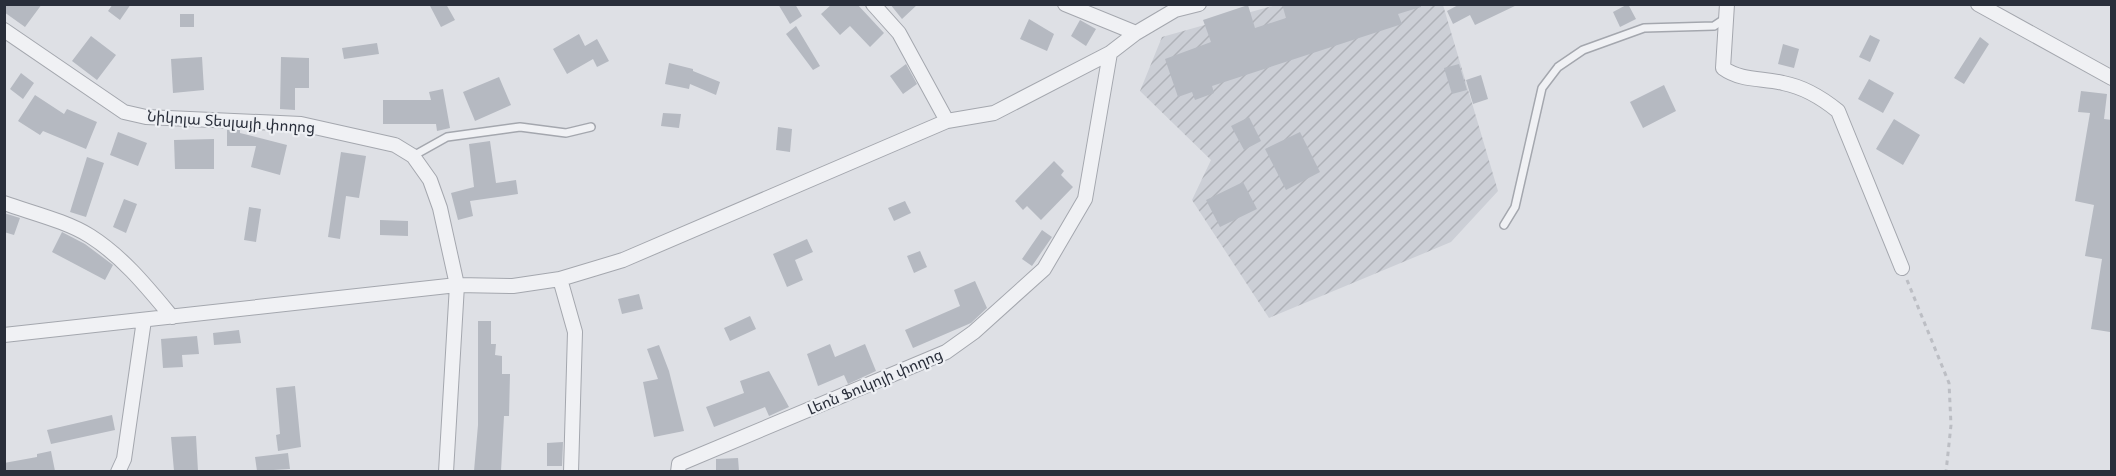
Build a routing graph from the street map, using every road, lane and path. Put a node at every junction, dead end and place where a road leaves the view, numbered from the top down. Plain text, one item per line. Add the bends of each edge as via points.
1 (873, 4) edge
2 (1065, 4) edge
3 (1199, 4) edge
4 (1978, 4) edge
5 (1173, 7) edge
6 (1727, 11) edge
7 (4, 30) edge
8 (1136, 33) junction
9 (1110, 53) junction
10 (2112, 78) edge
11 (947, 121) junction
12 (591, 127) dead end
13 (413, 156) junction
14 (4, 203) edge
15 (1503, 225) dead end
16 (1902, 268) joint
17 (560, 279) junction
18 (457, 285) junction
19 (172, 317) junction
20 (144, 320) junction
21 (4, 335) edge
22 (118, 471) edge
23 (446, 471) edge
24 (571, 471) edge
25 (678, 471) edge
26 (1946, 471) edge

1 - 11 street via 899,33
2 - 8 street
3 - 5 street
4 - 10 street
5 - 8 street
6 - 15 lane via 1714,26 1644,28 1583,50 1558,67 1542,88 1515,207
6 - 16 street via 1723,68 1734,76 1794,86 1821,97 1838,111
7 - 13 street, Նիկոլա Տեսլայի փողոց via 124,112 146,117 300,124 395,145
8 - 9 street
9 - 11 street via 994,113
9 - 25 street, Լեոն Ֆուկոյի փողոց via 1085,199 1044,269 946,352 679,464
11 - 17 street via 623,260
12 - 13 lane via 566,133 520,127 447,137
13 - 18 street, Նիկոլա Տեսլայի փողոց via 430,180 440,208
14 - 19 street via 88,235 112,251
16 - 26 path via 1949,383 1951,425
17 - 18 street via 513,286
17 - 24 street via 575,332
18 - 19 street
18 - 23 street
19 - 20 street
20 - 21 street
20 - 22 street via 124,459

